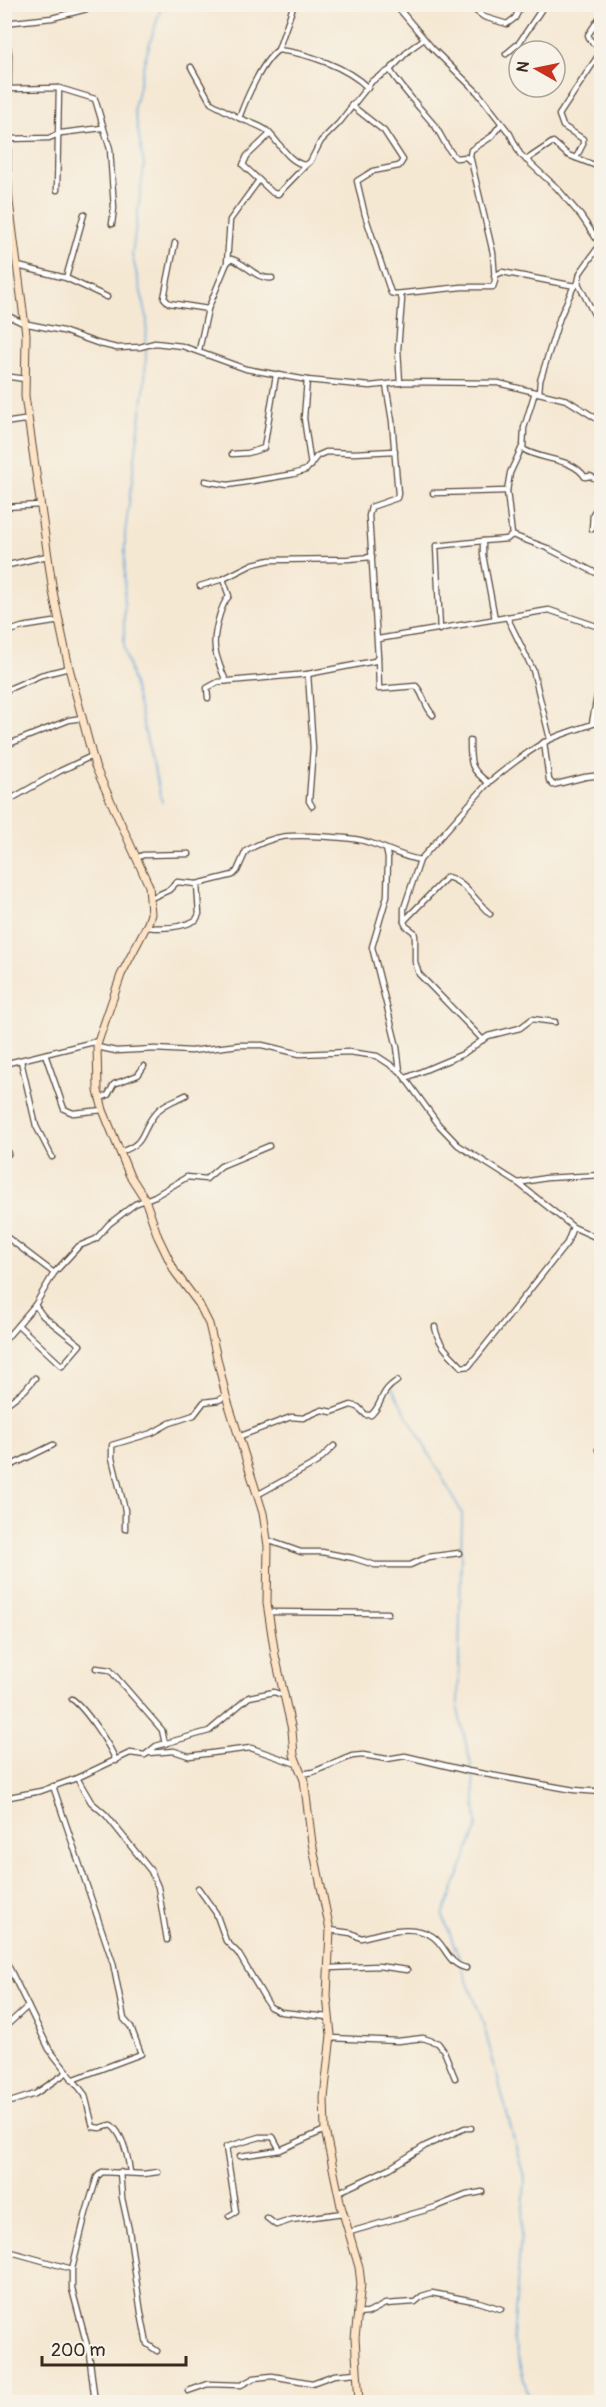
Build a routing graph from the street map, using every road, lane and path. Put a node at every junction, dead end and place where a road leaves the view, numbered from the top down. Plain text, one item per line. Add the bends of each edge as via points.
1 (106, 4) edge
2 (294, 4) edge
3 (395, 4) edge
4 (466, 4) edge
5 (522, 4) edge
6 (545, 4) edge
7 (602, 14) edge
8 (4, 23) edge
9 (4, 28) edge
10 (424, 39) junction
11 (278, 50) junction
12 (6, 54) edge
13 (506, 54) dead end
14 (191, 67) dead end
15 (390, 70) junction
16 (59, 88) junction
17 (368, 88) junction
18 (8, 89) junction
19 (6, 102) edge
20 (351, 105) junction
21 (239, 118) junction
22 (501, 124) junction
23 (102, 128) junction
24 (269, 135) junction
25 (57, 136) junction
26 (6, 140) junction
27 (576, 158) junction
28 (526, 160) junction
29 (470, 161) junction
30 (306, 165) junction
31 (602, 168) edge
32 (259, 180) junction
33 (57, 190) dead end
34 (7, 193) edge
35 (84, 214) dead end
36 (112, 224) dead end
37 (175, 243) dead end
38 (601, 244) edge
39 (227, 262) junction
40 (18, 266) junction
41 (494, 276) junction
42 (66, 278) junction
43 (272, 278) dead end
44 (576, 285) junction
45 (399, 294) junction
46 (107, 297) dead end
47 (208, 309) junction
48 (4, 314) edge
49 (597, 320) dead end
50 (23, 323) junction
51 (199, 350) junction
52 (276, 375) junction
53 (4, 376) edge
54 (25, 379) junction
55 (307, 380) junction
56 (400, 383) junction
57 (386, 385) junction
58 (537, 393) junction
59 (28, 422) junction
60 (602, 422) edge
61 (4, 423) edge
62 (522, 447) junction
63 (395, 451) junction
64 (232, 454) dead end
65 (311, 466) junction
66 (205, 481) dead end
67 (601, 481) edge
68 (507, 491) junction
69 (434, 493) dead end
70 (602, 500) edge
71 (40, 505) junction
72 (4, 507) edge
73 (592, 529) dead end
74 (512, 535) junction
75 (483, 541) junction
76 (47, 556) junction
77 (372, 556) junction
78 (4, 566) edge
79 (602, 576) edge
80 (224, 579) junction
81 (200, 586) dead end
82 (507, 617) junction
83 (495, 619) junction
84 (60, 621) junction
85 (582, 621) junction
86 (580, 628) dead end
87 (602, 628) edge
88 (440, 630) junction
89 (4, 633) edge
90 (378, 639) junction
91 (378, 657) junction
92 (69, 668) junction
93 (602, 669) edge
94 (308, 674) junction
95 (226, 681) junction
96 (4, 691) edge
97 (208, 698) dead end
98 (433, 715) dead end
99 (82, 718) junction
100 (602, 721) edge
101 (592, 723) junction
102 (550, 739) junction
103 (470, 741) dead end
104 (544, 742) junction
105 (4, 746) edge
106 (92, 756) junction
107 (602, 775) edge
108 (489, 783) junction
109 (4, 803) edge
110 (312, 806) dead end
111 (386, 849) junction
112 (189, 854) dead end
113 (137, 858) junction
114 (420, 860) junction
115 (197, 884) junction
116 (151, 898) junction
117 (490, 914) dead end
118 (404, 921) junction
119 (147, 927) junction
120 (555, 1022) dead end
121 (483, 1040) junction
122 (98, 1044) junction
123 (45, 1054) junction
124 (21, 1061) junction
125 (4, 1064) edge
126 (144, 1066) dead end
127 (400, 1071) junction
128 (406, 1078) junction
129 (186, 1095) dead end
130 (99, 1099) junction
131 (102, 1110) junction
132 (4, 1141) edge
133 (602, 1142) edge
134 (269, 1146) dead end
135 (120, 1152) junction
136 (8, 1154) dead end
137 (52, 1157) dead end
138 (600, 1175) edge
139 (518, 1183) junction
140 (145, 1199) junction
141 (573, 1227) junction
142 (4, 1235) edge
143 (602, 1240) edge
144 (54, 1273) junction
145 (35, 1305) junction
146 (18, 1325) junction
147 (435, 1326) dead end
148 (4, 1341) edge
149 (35, 1378) dead end
150 (397, 1381) dead end
151 (226, 1396) junction
152 (4, 1406) edge
153 (238, 1437) junction
154 (53, 1445) dead end
155 (334, 1446) dead end
156 (4, 1469) edge
157 (257, 1495) junction
158 (125, 1529) dead end
159 (267, 1540) junction
160 (459, 1553) dead end
161 (269, 1612) junction
162 (388, 1613) dead end
163 (96, 1668) dead end
164 (285, 1696) junction
165 (72, 1698) dead end
166 (165, 1744) junction
167 (293, 1750) junction
168 (148, 1754) junction
169 (283, 1758) junction
170 (116, 1761) junction
171 (297, 1764) junction
172 (302, 1774) junction
173 (77, 1778) junction
174 (53, 1786) junction
175 (602, 1792) edge
176 (4, 1798) edge
177 (198, 1888) dead end
178 (330, 1930) junction
179 (167, 1941) dead end
180 (4, 1957) edge
181 (329, 1968) junction
182 (466, 1968) dead end
183 (407, 1970) dead end
184 (28, 2006) junction
185 (328, 2017) junction
186 (4, 2028) edge
187 (330, 2038) junction
188 (66, 2073) junction
189 (455, 2078) dead end
190 (72, 2080) junction
191 (4, 2104) edge
192 (471, 2128) dead end
193 (325, 2130) junction
194 (280, 2150) junction
195 (240, 2156) dead end
196 (120, 2172) junction
197 (130, 2172) junction
198 (158, 2172) dead end
199 (339, 2192) junction
200 (482, 2192) dead end
201 (343, 2213) junction
202 (229, 2216) dead end
203 (267, 2218) dead end
204 (350, 2232) junction
205 (4, 2250) edge
206 (72, 2269) junction
207 (501, 2308) dead end
208 (357, 2314) junction
209 (157, 2351) dead end
210 (356, 2373) junction
211 (188, 2391) dead end
212 (95, 2403) edge
213 (359, 2403) edge

1 - 8 street via 52,18
2 - 11 street
3 - 10 street
4 - 5 street via 484,17 507,24
6 - 13 street via 519,43
7 - 27 street via 588,35 600,53 559,115 563,126 583,139
9 - 12 street
10 - 15 street
10 - 22 street via 478,93
11 - 17 street via 332,64
11 - 21 street via 265,65
12 - 18 street
14 - 21 street via 211,103
15 - 17 street via 374,79
15 - 29 street via 438,130 451,154
16 - 18 street
16 - 23 street via 95,99
16 - 25 street
17 - 20 street
18 - 19 street
19 - 26 street
20 - 30 street
20 - 45 street via 384,131 403,160 399,166 374,171 357,181 385,277 391,292
21 - 24 street
22 - 28 street
22 - 29 street via 491,137 471,150
23 - 25 street
23 - 36 street via 110,149
24 - 30 street via 288,155
24 - 32 street via 243,162
25 - 26 street
25 - 33 street
26 - 34 street
27 - 28 street via 551,142
27 - 31 street
28 - 38 street via 581,216
29 - 41 street via 493,254
30 - 32 street via 278,194
32 - 39 street via 230,220
34 - 40 street
35 - 42 street
37 - 47 street via 164,298 169,303
38 - 44 street
39 - 43 street via 237,260 260,277
39 - 47 street
40 - 42 street
40 - 50 street
41 - 44 street via 502,272
41 - 45 street via 495,284 490,288
42 - 46 street
44 - 49 street
44 - 58 street via 557,327
45 - 56 street
47 - 51 street
48 - 50 street
50 - 51 street via 117,348 160,343
50 - 54 street
51 - 52 street via 246,369
52 - 55 street
52 - 64 street via 264,448
53 - 54 street
54 - 59 street
55 - 57 street
55 - 65 street via 304,418
56 - 57 street
56 - 58 street via 492,382
57 - 63 street
58 - 60 street via 567,400
58 - 62 street via 524,428
59 - 61 street
59 - 71 street
62 - 67 street
62 - 68 street
63 - 65 street via 326,452 316,456
63 - 77 street via 398,494 397,498 371,507
65 - 66 street via 294,474 228,485
68 - 69 street
68 - 74 street
70 - 73 street via 593,514
71 - 72 street
71 - 76 street
74 - 75 street
74 - 79 street
75 - 83 street
75 - 88 street via 436,546
76 - 78 street
76 - 84 street
77 - 80 street via 270,560
77 - 90 street
80 - 81 street
80 - 95 street via 229,596 219,613 215,651
82 - 83 street
82 - 85 street via 549,610
82 - 102 street via 533,670
83 - 88 street
84 - 89 street
84 - 92 street
85 - 86 street
85 - 87 street
88 - 90 street
90 - 91 street
91 - 94 street via 375,661
91 - 98 street via 379,688 416,686
92 - 96 street
92 - 99 street
93 - 101 street
94 - 95 street
94 - 110 street via 313,748 308,782
95 - 97 street via 210,684
99 - 105 street
99 - 106 street
100 - 101 street
101 - 102 street
102 - 104 street
103 - 108 street via 472,766
104 - 107 street via 549,780 554,786
104 - 108 street
106 - 109 street
106 - 113 street
108 - 114 street
111 - 114 street
111 - 115 street via 356,839 310,834 280,836 246,851 233,875
111 - 127 street via 387,896 372,947
112 - 113 street
113 - 116 street
114 - 118 street
115 - 116 street via 177,882
115 - 119 street via 196,920 177,927
116 - 119 street
117 - 118 street via 447,877
118 - 121 street via 415,936 419,974
119 - 122 street via 122,975
120 - 121 street via 532,1019 520,1028
121 - 128 street via 463,1054
122 - 123 street
122 - 127 street via 116,1051 191,1051 239,1045 269,1046 300,1054 349,1052 376,1056
122 - 130 street
123 - 124 street
123 - 131 street via 64,1109 73,1113
124 - 125 street
124 - 137 street via 36,1126
126 - 130 street via 138,1075 114,1084 108,1095
127 - 128 street
128 - 139 street via 445,1132 467,1152
129 - 135 street via 155,1113 140,1142
130 - 131 street
131 - 135 street
132 - 136 street
133 - 138 street
134 - 140 street via 220,1166 206,1179 187,1177
135 - 140 street
138 - 139 street
139 - 141 street
140 - 144 street via 109,1224 96,1239 73,1251
140 - 151 street via 175,1272 209,1324
141 - 143 street
141 - 147 street via 567,1243 469,1366 462,1367 441,1346
142 - 144 street
144 - 145 street
145 - 146 street
145 - 146 street via 80,1345 62,1366
146 - 148 street
149 - 152 street
150 - 153 street via 386,1388 375,1412 369,1416 351,1405 332,1412 315,1411 303,1418 291,1417
151 - 153 street
151 - 158 street via 204,1402 194,1415 112,1445
153 - 157 street
154 - 156 street
155 - 157 street via 317,1462
157 - 159 street
159 - 160 street via 301,1551 375,1565 410,1565 428,1557
159 - 161 street
161 - 162 street
161 - 164 street
163 - 166 street via 110,1670 162,1730
164 - 166 street via 273,1692 249,1697 209,1731
164 - 167 street
165 - 170 street via 81,1705
166 - 168 street
167 - 169 street
167 - 171 street
168 - 169 street via 174,1751 189,1756 251,1748
168 - 170 street via 130,1753
169 - 171 street
170 - 173 street
171 - 172 street
172 - 175 street via 352,1756 405,1756 468,1771
172 - 178 street
173 - 174 street
173 - 179 street via 91,1803 106,1815 151,1871 158,1887
174 - 176 street
174 - 190 street via 113,1963 124,2019 141,2054
177 - 185 street via 216,1913 226,1941 238,1953 270,2007
178 - 181 street
178 - 182 street via 362,1938 383,1931 417,1930 432,1936 454,1964
180 - 184 street
181 - 183 street via 378,1966
181 - 185 street
184 - 186 street
184 - 188 street
185 - 187 street
187 - 189 street via 423,2038 438,2043
187 - 193 street
188 - 190 street
188 - 191 street via 35,2094
190 - 197 street via 85,2095 93,2127 113,2126 116,2130 128,2155
192 - 199 street via 426,2146
193 - 194 street
193 - 199 street
194 - 195 street
194 - 202 street via 273,2137 226,2147 236,2211
196 - 197 street
196 - 206 street via 102,2172 98,2176
196 - 209 street via 147,2344
197 - 198 street
199 - 201 street
200 - 204 street
201 - 203 street via 276,2225
201 - 204 street
204 - 208 street via 360,2275
205 - 206 street
206 - 212 street via 72,2289 89,2353
207 - 208 street via 432,2293 416,2302 385,2304
208 - 210 street
210 - 211 street via 312,2383 272,2376 254,2378 241,2385 208,2384
210 - 213 street

